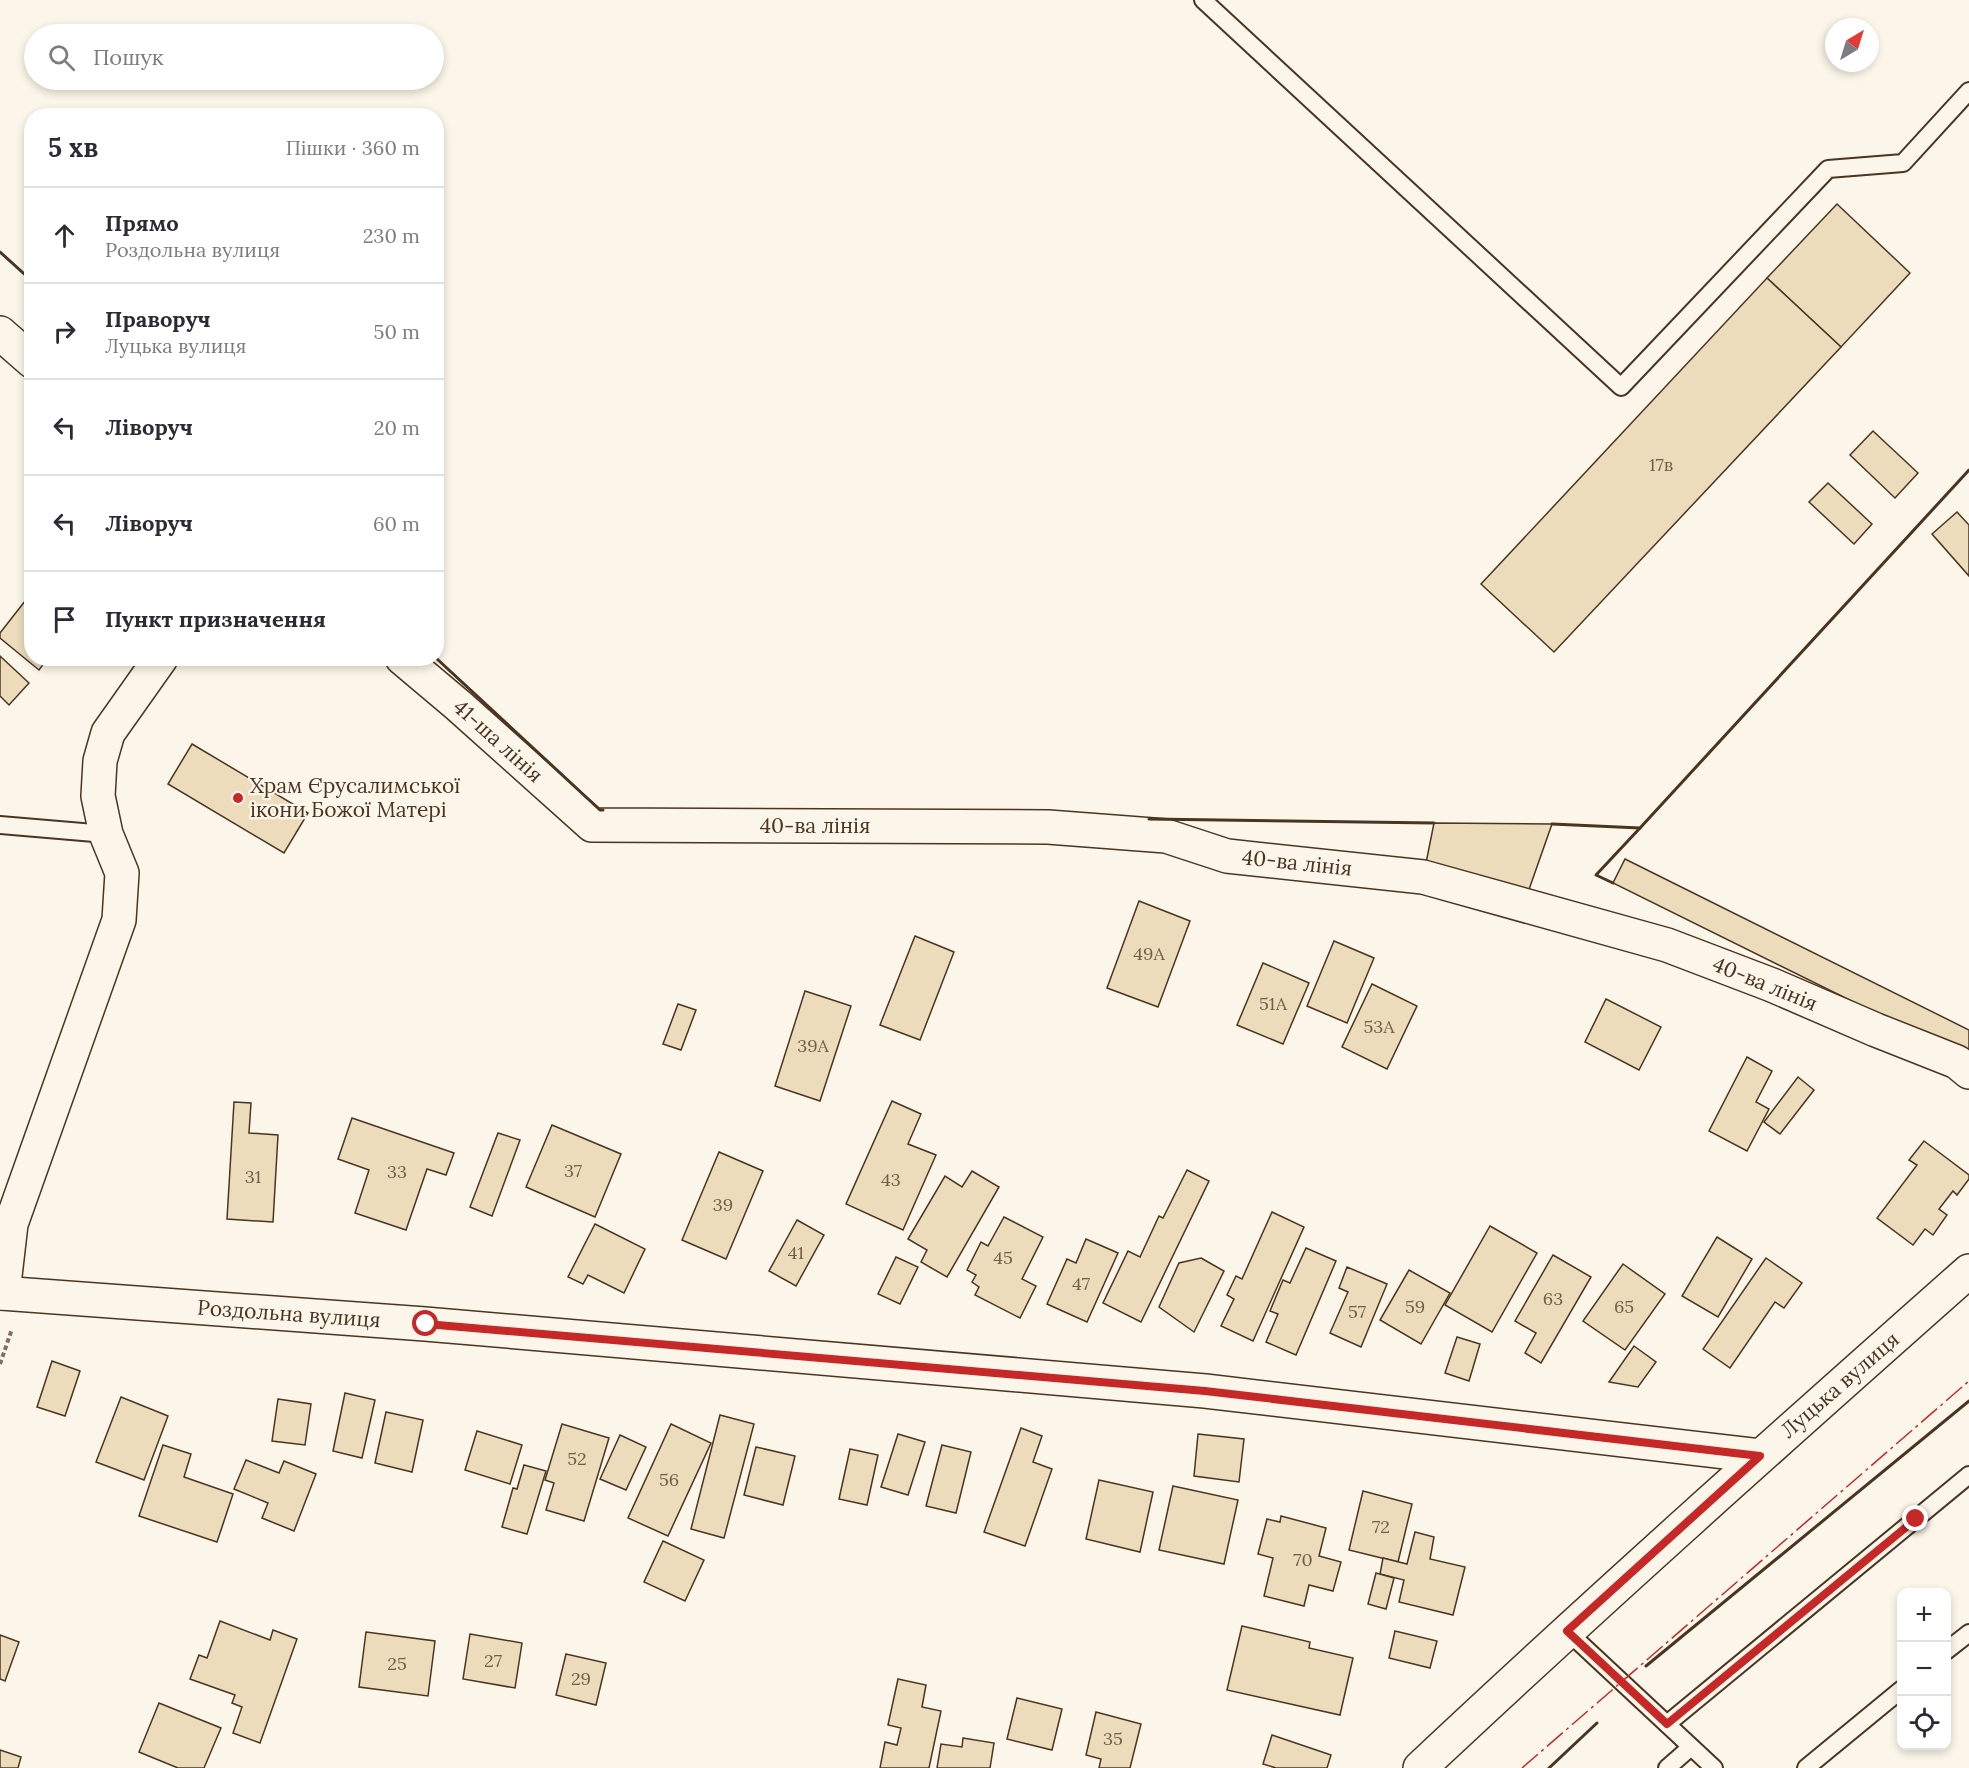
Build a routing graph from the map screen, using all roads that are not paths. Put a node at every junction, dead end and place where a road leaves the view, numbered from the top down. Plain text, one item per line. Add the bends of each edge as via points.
1 (1203, 0) edge
2 (1969, 91) edge
3 (0, 333) edge
4 (24, 354) edge
5 (155, 666) edge
6 (412, 666) edge
7 (0, 825) edge
8 (592, 825) joint
9 (106, 834) junction
10 (1969, 1072) edge
11 (1969, 1271) edge
12 (2, 1293) edge
13 (1760, 1456) junction
14 (1969, 1475) edge
15 (1567, 1631) junction
16 (1969, 1633) edge
17 (1951, 1648) edge
18 (1897, 1693) edge
19 (1667, 1724) junction
20 (1691, 1747) junction
21 (1420, 1768) edge
22 (1667, 1768) edge
23 (1714, 1768) edge
24 (1806, 1768) edge

1 - 2 lane via 1621,387 1828,169 1903,163
3 - 4 street
5 - 9 street via 108,733 99,761 99,796
6 - 8 street, 41-ша лінія
7 - 9 lane
8 - 10 street, 40-ва лінія via 1048,827 1166,836 1227,856 1423,877 1667,945 1957,1062
9 - 12 street via 122,873 119,920 10,1224
11 - 13 street, Луцька вулиця
12 - 13 street, Роздольна вулиця via 426,1324 1205,1391
13 - 15 street, Луцька вулиця
14 - 19 lane
15 - 19 lane
15 - 21 street, Луцька вулиця
16 - 17 lane
18 - 24 lane
19 - 20 lane
20 - 22 lane
20 - 23 lane

